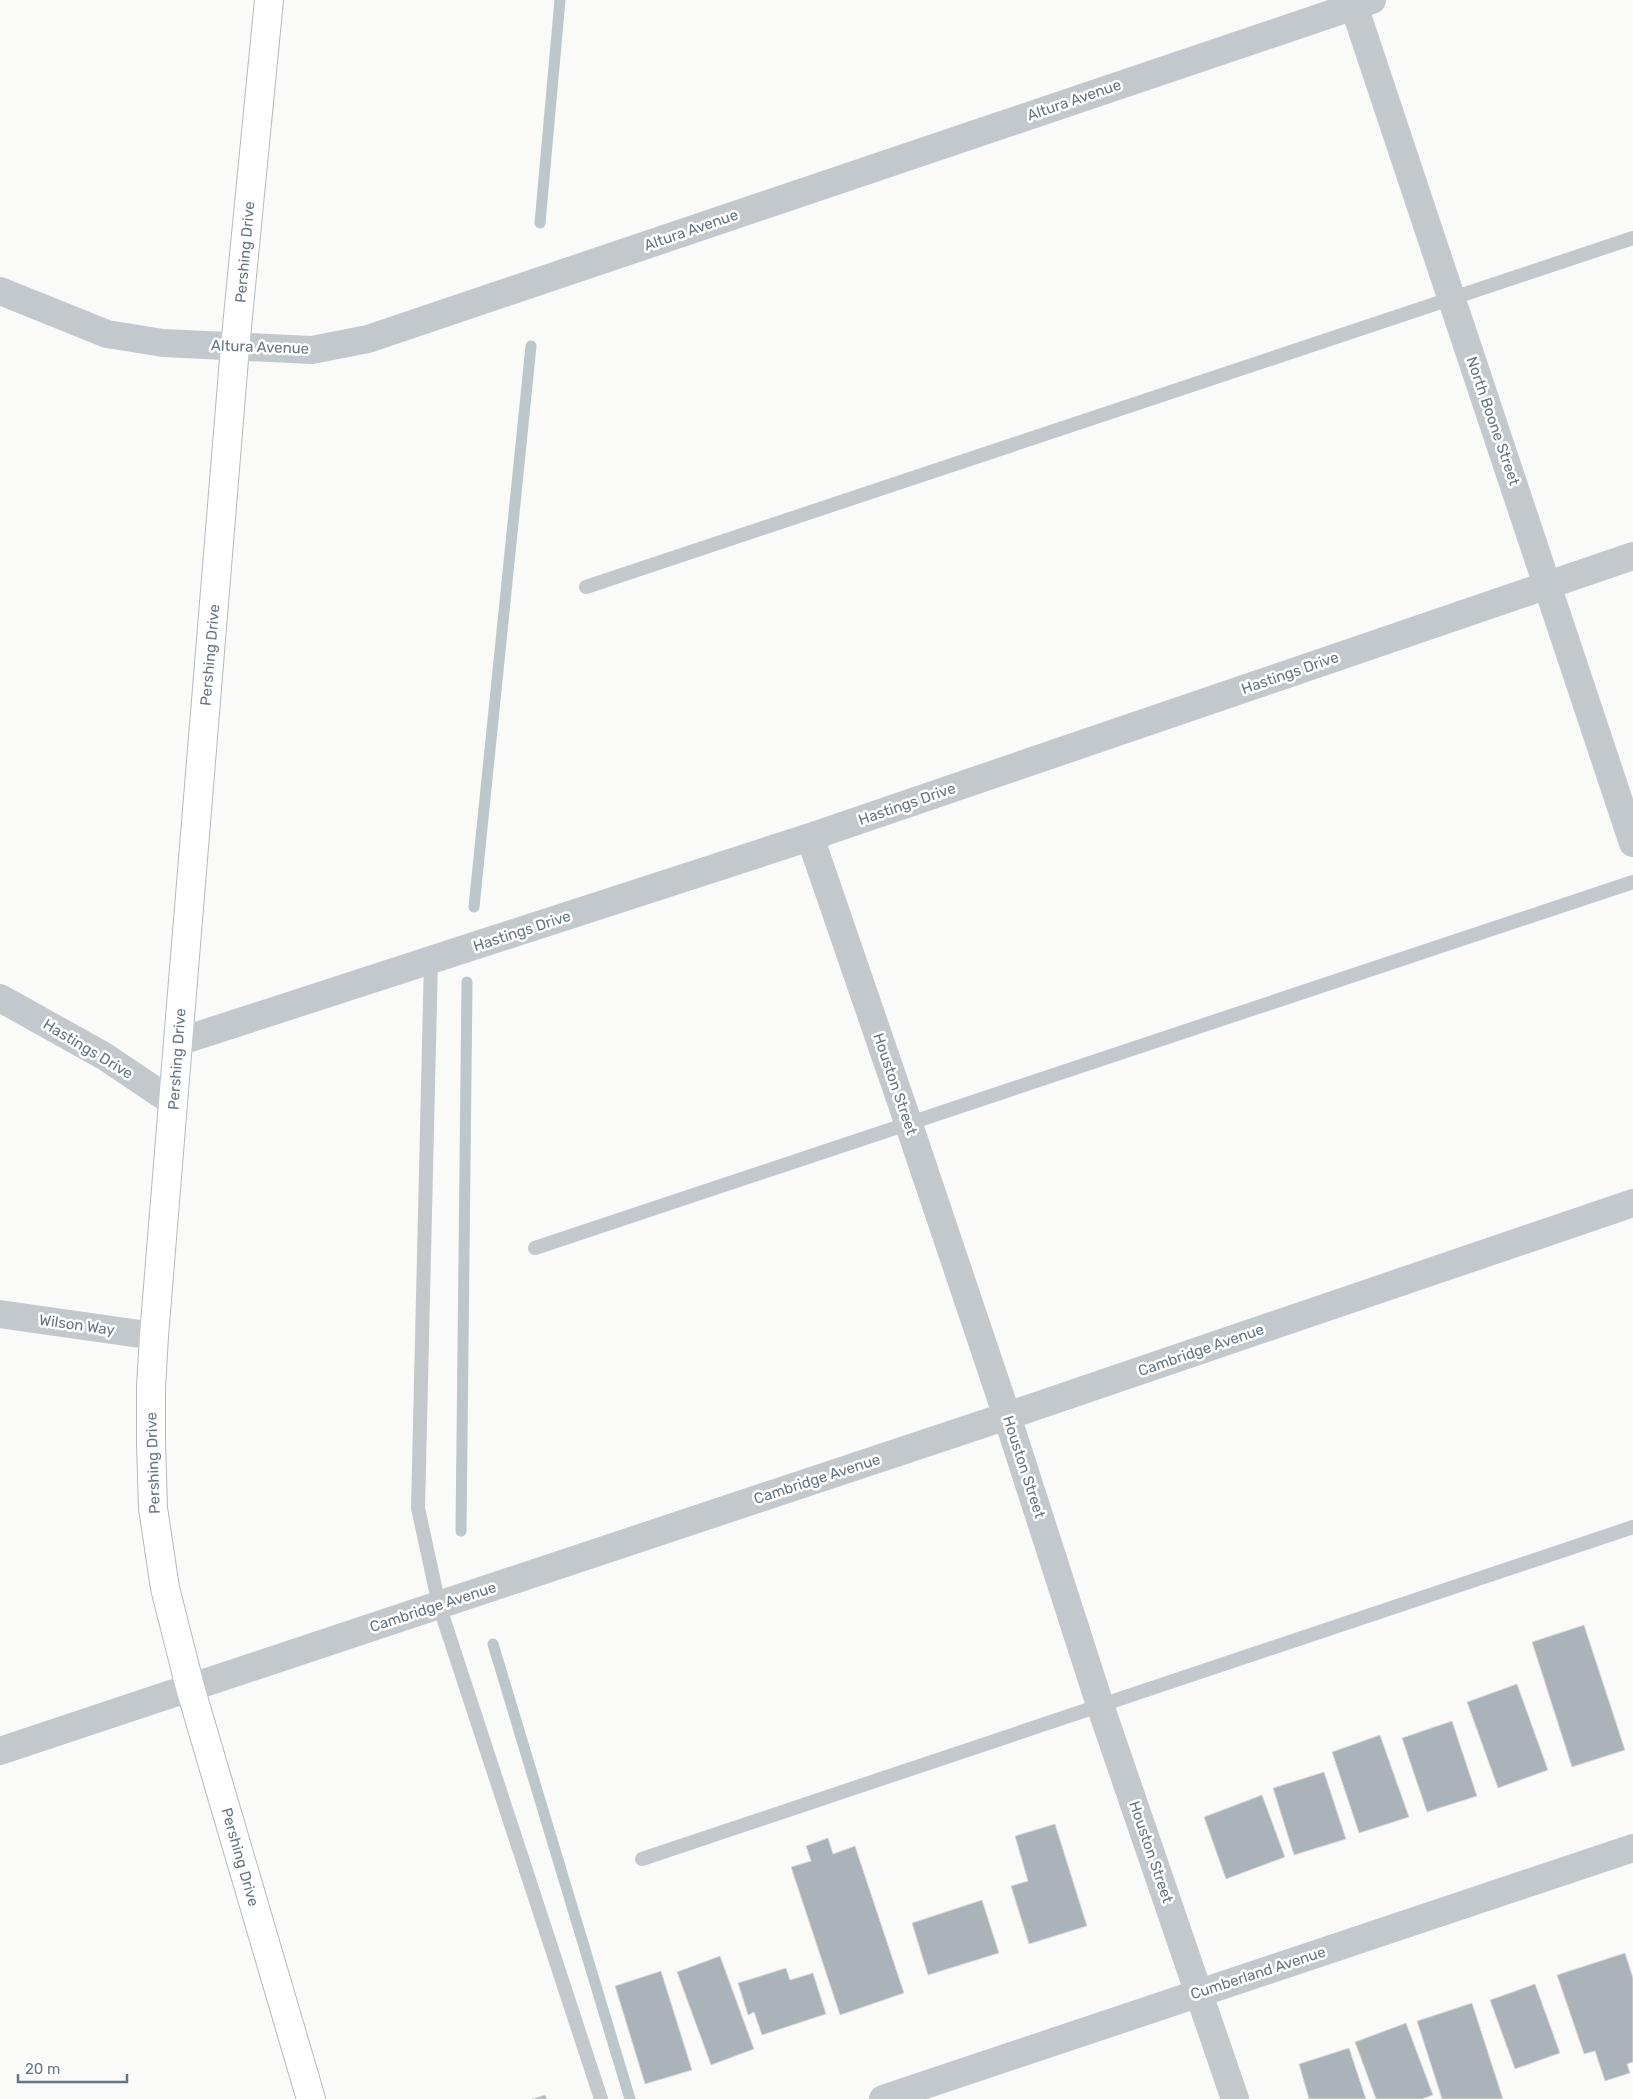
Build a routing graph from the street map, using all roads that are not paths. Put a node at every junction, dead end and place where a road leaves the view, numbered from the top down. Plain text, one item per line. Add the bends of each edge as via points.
1 (269, 0) edge
2 (1359, 2) edge
3 (1633, 238) edge
4 (0, 291) edge
5 (1452, 299) junction
6 (235, 347) junction
7 (1633, 556) edge
8 (1547, 585) junction
9 (586, 587) dead end
10 (810, 837) junction
11 (1633, 843) edge
12 (1633, 882) edge
13 (431, 960) junction
14 (0, 998) edge
15 (178, 1042) junction
16 (174, 1103) junction
17 (908, 1122) junction
18 (1633, 1203) edge
19 (535, 1248) dead end
20 (0, 1314) edge
21 (154, 1336) junction
22 (1007, 1416) junction
23 (1633, 1527) edge
24 (438, 1605) junction
25 (190, 1687) junction
26 (1100, 1706) junction
27 (0, 1751) edge
28 (1633, 1848) edge
29 (642, 1859) dead end
30 (1199, 1993) junction
31 (311, 2099) edge
32 (600, 2099) edge
33 (883, 2099) edge
34 (1235, 2099) edge

1 - 6 main road, Pershing Drive
2 - 5 street, North Boone Street
2 - 6 street, Altura Avenue via 368,339 312,350
3 - 5 lane
4 - 6 street, Altura Avenue via 107,334 163,343
5 - 8 street, North Boone Street
5 - 9 lane
6 - 15 main road, Pershing Drive
7 - 8 street, Hastings Drive
8 - 10 street, Hastings Drive
8 - 11 street, North Boone Street
10 - 13 street, Hastings Drive
10 - 17 street, Houston Street
12 - 17 lane
13 - 15 street, Hastings Drive
13 - 24 lane via 418,1508
14 - 16 street, Hastings Drive via 104,1056
15 - 16 main road, Pershing Drive
16 - 21 main road, Pershing Drive
17 - 19 lane
17 - 22 street, Houston Street
18 - 22 street, Cambridge Avenue
20 - 21 street, Wilson Way
21 - 25 main road, Pershing Drive via 150,1442 153,1508 165,1588
22 - 24 street, Cambridge Avenue
22 - 26 street, Houston Street
23 - 26 lane
24 - 25 street, Cambridge Avenue
24 - 32 lane
25 - 27 street, Cambridge Avenue
25 - 31 main road, Pershing Drive
26 - 29 lane
26 - 30 street, Houston Street
28 - 30 street, Cumberland Avenue
30 - 33 street, Cumberland Avenue
30 - 34 street, Houston Street

